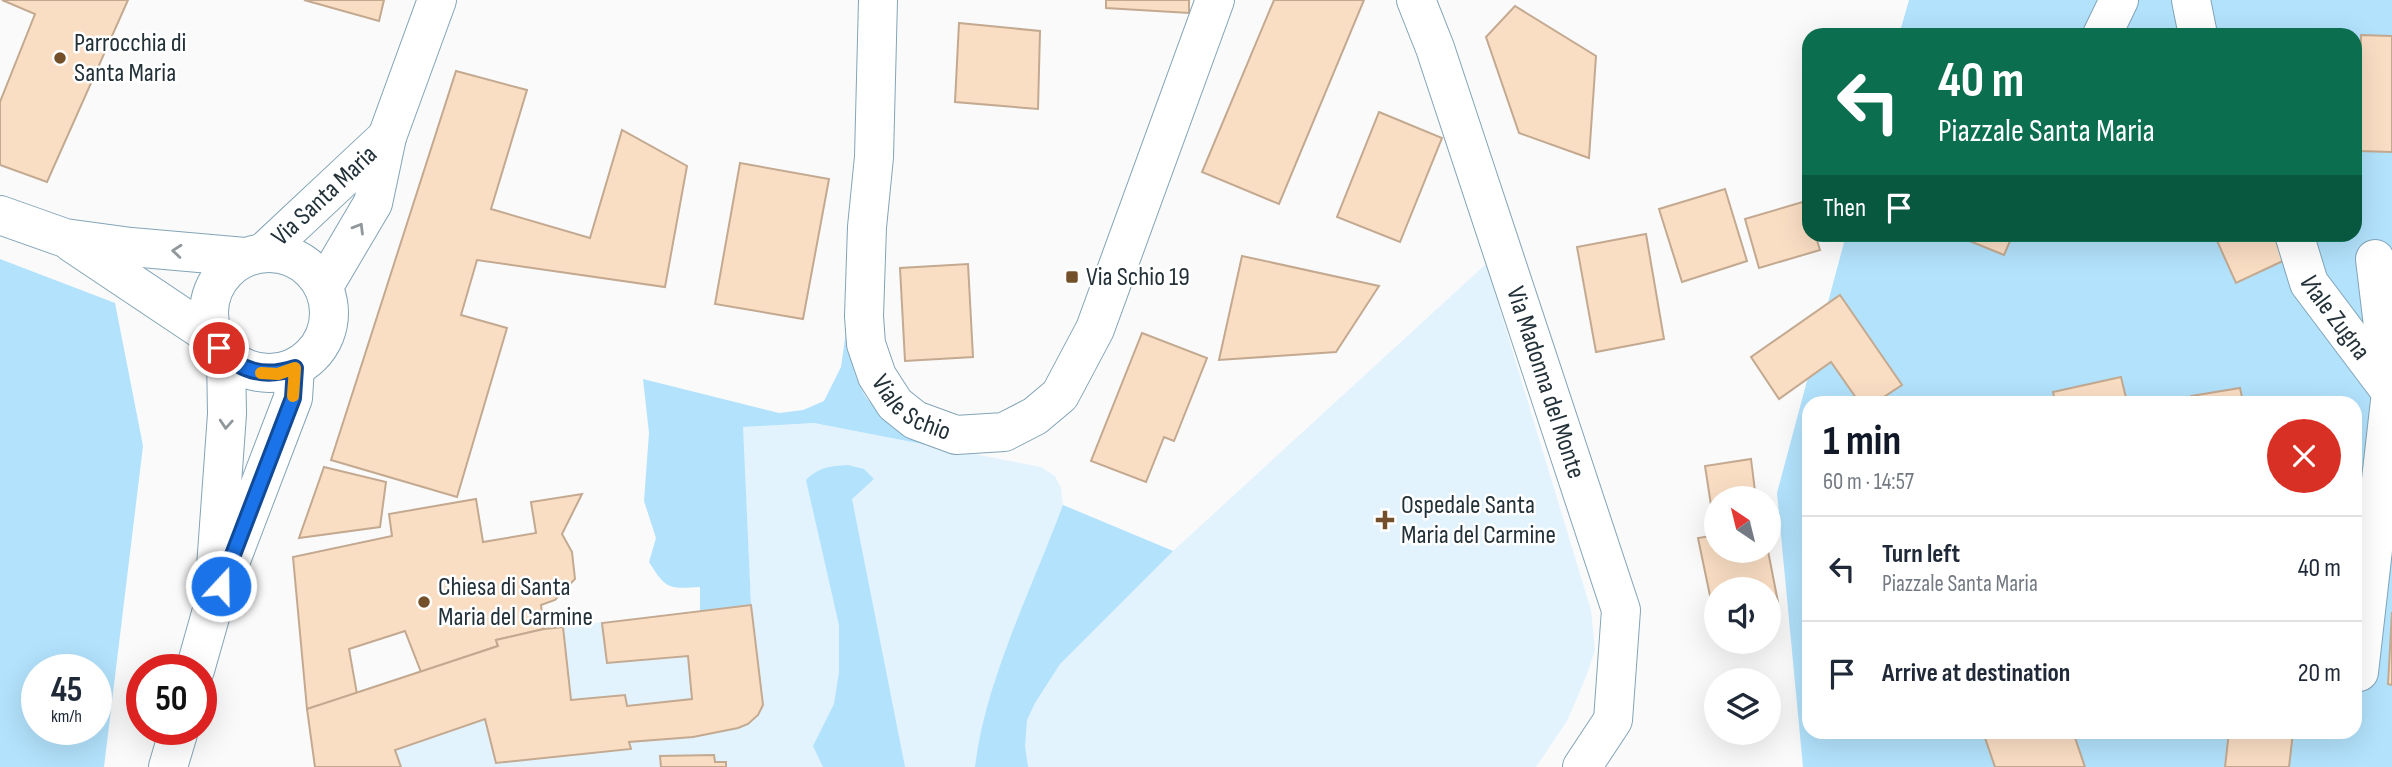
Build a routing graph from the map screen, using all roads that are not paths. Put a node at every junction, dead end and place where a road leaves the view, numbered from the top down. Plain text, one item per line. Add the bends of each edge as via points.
1 (437, 0) edge
2 (878, 0) edge
3 (1215, 0) edge
4 (1416, 0) edge
5 (2119, 0) edge
6 (2191, 0) edge
7 (2105, 28) edge
8 (2197, 28) edge
9 (387, 137) junction
10 (0, 215) edge
11 (65, 238) junction
12 (2296, 242) edge
13 (254, 255) junction
14 (2375, 259) dead end
15 (324, 286) junction
16 (220, 347) junction
17 (295, 368) junction
18 (2391, 392) edge
19 (212, 610) junction
20 (2362, 646) edge
21 (200, 654) edge
22 (1582, 767) edge

1 - 9 street, Via Santa Maria
2 - 3 street, Viale Schio via 866,344 877,376 895,404 915,420 956,435 1004,432 1035,416 1060,395 1095,329
4 - 22 street, Via Madonna del Monte via 1621,610 1613,720
5 - 7 street
6 - 8 street
9 - 13 street, Via Santa Maria
15 -> 9 street, Via Santa Maria via 373,204
10 - 11 street
13 -> 11 street
11 - 16 street
12 - 18 street, Viale Zugna via 2309,283
13 - 15 street via 282,254 299,260
13 - 16 street via 229,268 217,282 209,319
14 - 18 street, Viale Zugna
15 - 17 street via 330,305 323,342
16 - 17 street via 241,367 258,373 278,374
16 -> 19 street via 227,414
17 - 19 street via 293,398
18 - 20 street, Viale Zugna
19 - 21 street

